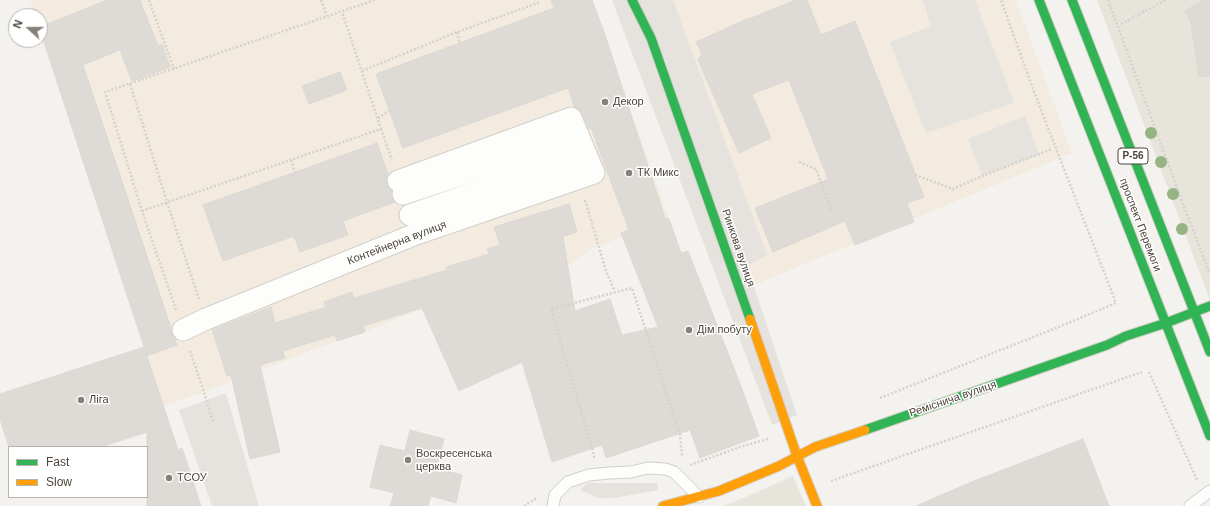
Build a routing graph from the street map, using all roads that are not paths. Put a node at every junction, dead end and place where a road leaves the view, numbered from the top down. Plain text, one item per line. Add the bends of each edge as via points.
1 (632, 0) edge
2 (1039, 0) edge
3 (1072, 0) edge
4 (582, 145) junction
5 (401, 188) dead end
6 (410, 215) dead end
7 (1210, 306) edge
8 (1194, 312) junction
9 (1166, 323) junction
10 (182, 330) road end
11 (1210, 352) edge
12 (1210, 436) edge
13 (797, 456) junction
14 (1207, 493) edge
15 (691, 501) edge
16 (553, 506) edge
17 (663, 506) edge
18 (817, 506) edge
19 (1190, 506) edge

1 - 13 street, Ринкова вулиця via 651,38
2 - 9 street, проспект Перемоги / Р-56
3 - 8 street, проспект Перемоги / Р-56
4 - 5 street, Контейнерна вулиця via 571,118
4 - 6 street, Контейнерна вулиця
4 - 10 street, Контейнерна вулиця via 594,174 416,234
7 - 8 street, Реміснича вулиця
8 - 9 street, Реміснича вулиця
8 - 11 street, проспект Перемоги / Р-56
9 - 12 street, проспект Перемоги / Р-56
9 - 13 street, Реміснича вулиця via 815,447
13 - 15 street, Реміснича вулиця via 779,466
13 - 18 street, Ринкова вулиця
14 - 19 lane
15 - 16 lane via 674,472 648,468 589,475 568,482 555,495
15 - 17 street, Реміснича вулиця

